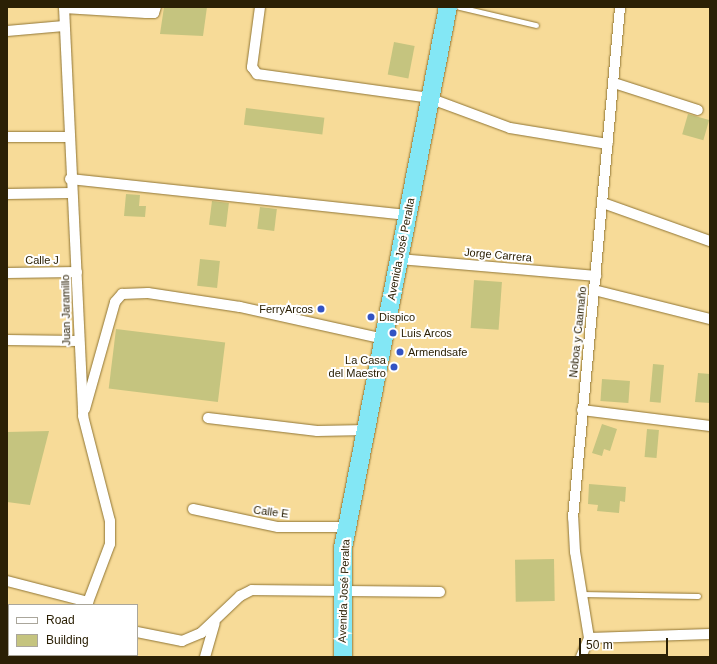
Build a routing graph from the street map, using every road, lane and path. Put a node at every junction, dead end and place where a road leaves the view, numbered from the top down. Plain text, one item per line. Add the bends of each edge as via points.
1 (260, 7) edge
2 (448, 7) edge
3 (459, 7) edge
4 (620, 7) edge
5 (64, 8) edge
6 (155, 10) edge
7 (536, 25) dead end
8 (64, 26) junction
9 (7, 31) edge
10 (614, 83) junction
11 (429, 98) junction
12 (698, 110) dead end
13 (7, 137) edge
14 (68, 137) junction
15 (608, 144) junction
16 (70, 179) junction
17 (7, 194) edge
18 (71, 194) junction
19 (603, 202) junction
20 (407, 216) junction
21 (710, 241) edge
22 (399, 258) junction
23 (77, 272) junction
24 (7, 273) edge
25 (596, 276) junction
26 (594, 290) junction
27 (710, 319) edge
28 (384, 338) junction
29 (7, 340) edge
30 (78, 342) junction
31 (582, 410) junction
32 (83, 416) junction
33 (208, 418) dead end
34 (710, 426) edge
35 (367, 430) junction
36 (193, 509) dead end
37 (346, 527) junction
38 (7, 581) edge
39 (342, 591) junction
40 (440, 592) dead end
41 (581, 594) junction
42 (698, 596) dead end
43 (87, 604) edge
44 (215, 623) junction
45 (138, 632) edge
46 (710, 634) edge
47 (589, 638) junction
48 (205, 657) edge
49 (343, 657) edge
50 (581, 657) edge

1 - 11 street via 252,72
2 - 11 highway, Avenida José Peralta
3 - 7 lane
4 - 10 street, Noboa y Caamaño
5 - 6 street
5 - 8 street, Juan Jaramillo
8 - 9 street
8 - 14 street, Juan Jaramillo
10 - 12 street
10 - 15 street, Noboa y Caamaño
11 - 15 street via 510,128
11 - 20 highway, Avenida José Peralta
13 - 14 street
14 - 16 street, Juan Jaramillo
15 - 19 street, Noboa y Caamaño
16 - 18 street, Juan Jaramillo
16 - 20 street
17 - 18 street
18 - 23 street, Juan Jaramillo
19 - 21 street
19 - 25 street, Noboa y Caamaño
20 - 22 highway, Avenida José Peralta
22 - 25 street, Jorge Carrera
22 - 28 highway, Avenida José Peralta
23 - 24 street, Calle J
23 - 30 street, Juan Jaramillo
25 - 26 street, Noboa y Caamaño
26 - 27 street
26 - 31 street, Noboa y Caamaño
28 - 32 street via 240,307 148,293 122,294 115,302
28 - 35 highway, Avenida José Peralta
29 - 30 street
30 - 32 street, Juan Jaramillo
31 - 34 street
31 - 41 street, Noboa y Caamaño via 573,518
32 - 43 street, Juan Jaramillo via 110,521 110,544
33 - 35 street via 317,431
35 - 37 highway, Avenida José Peralta
36 - 37 street, Calle E via 278,527
37 - 39 highway, Avenida José Peralta
38 - 43 street
39 - 40 street
39 - 44 street via 252,590 240,596
39 - 49 highway, Avenida José Peralta
41 - 42 lane
41 - 47 street, Noboa y Caamaño
44 - 45 street via 182,641
44 - 48 street
46 - 47 street
47 - 50 street

